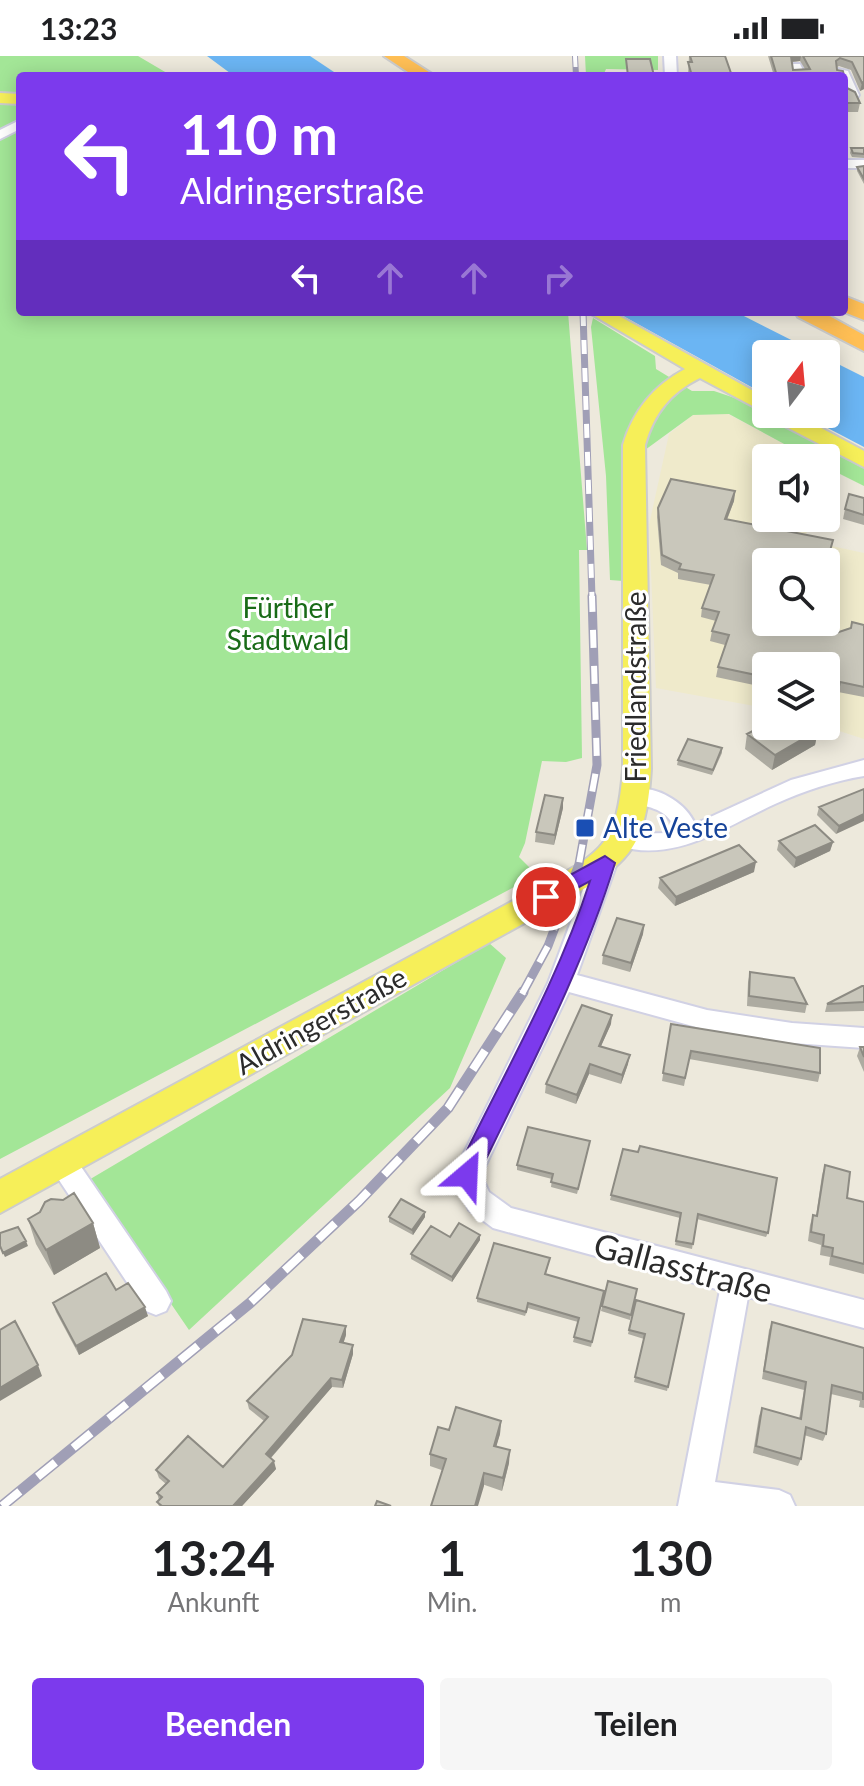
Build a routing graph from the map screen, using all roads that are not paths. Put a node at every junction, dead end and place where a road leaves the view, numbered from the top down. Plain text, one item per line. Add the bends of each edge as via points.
1 (385, 59) edge
2 (416, 72) edge
3 (605, 316) edge
4 (813, 316) edge
5 (842, 316) edge
6 (864, 327) edge
7 (864, 344) edge
8 (699, 370) junction
9 (752, 399) edge
10 (805, 428) edge
11 (864, 460) edge
12 (864, 768) edge
13 (636, 796) junction
14 (677, 811) junction
15 (736, 813) junction
16 (675, 841) junction
17 (616, 852) junction
18 (560, 980) junction
19 (864, 1038) edge
20 (50, 1170) junction
21 (0, 1197) edge
22 (503, 1219) joint
23 (736, 1282) junction
24 (156, 1301) dead end
25 (864, 1314) edge
26 (695, 1501) edge
27 (779, 1506) edge

1 - 2 highway
3 - 8 main road
4 - 7 highway
5 - 6 highway
8 - 9 main road
8 - 13 main road, Friedlandstraße via 668,387 648,407 634,445
10 - 11 main road
12 - 15 street via 814,780
13 - 14 street
13 - 17 main road, Friedlandstraße
14 - 15 street via 698,816
14 - 16 street via 685,826
15 - 16 street
16 - 17 street
17 - 18 street, Friedlandstraße
17 - 20 main road, Aldringerstraße
18 - 19 street via 707,1020
18 - 22 street, Friedlandstraße via 467,1175 479,1201
20 - 21 main road, Aldringerstraße
20 - 24 street
22 - 23 street, Gallasstraße
23 - 25 street, Gallasstraße
23 - 26 street
26 - 27 street

